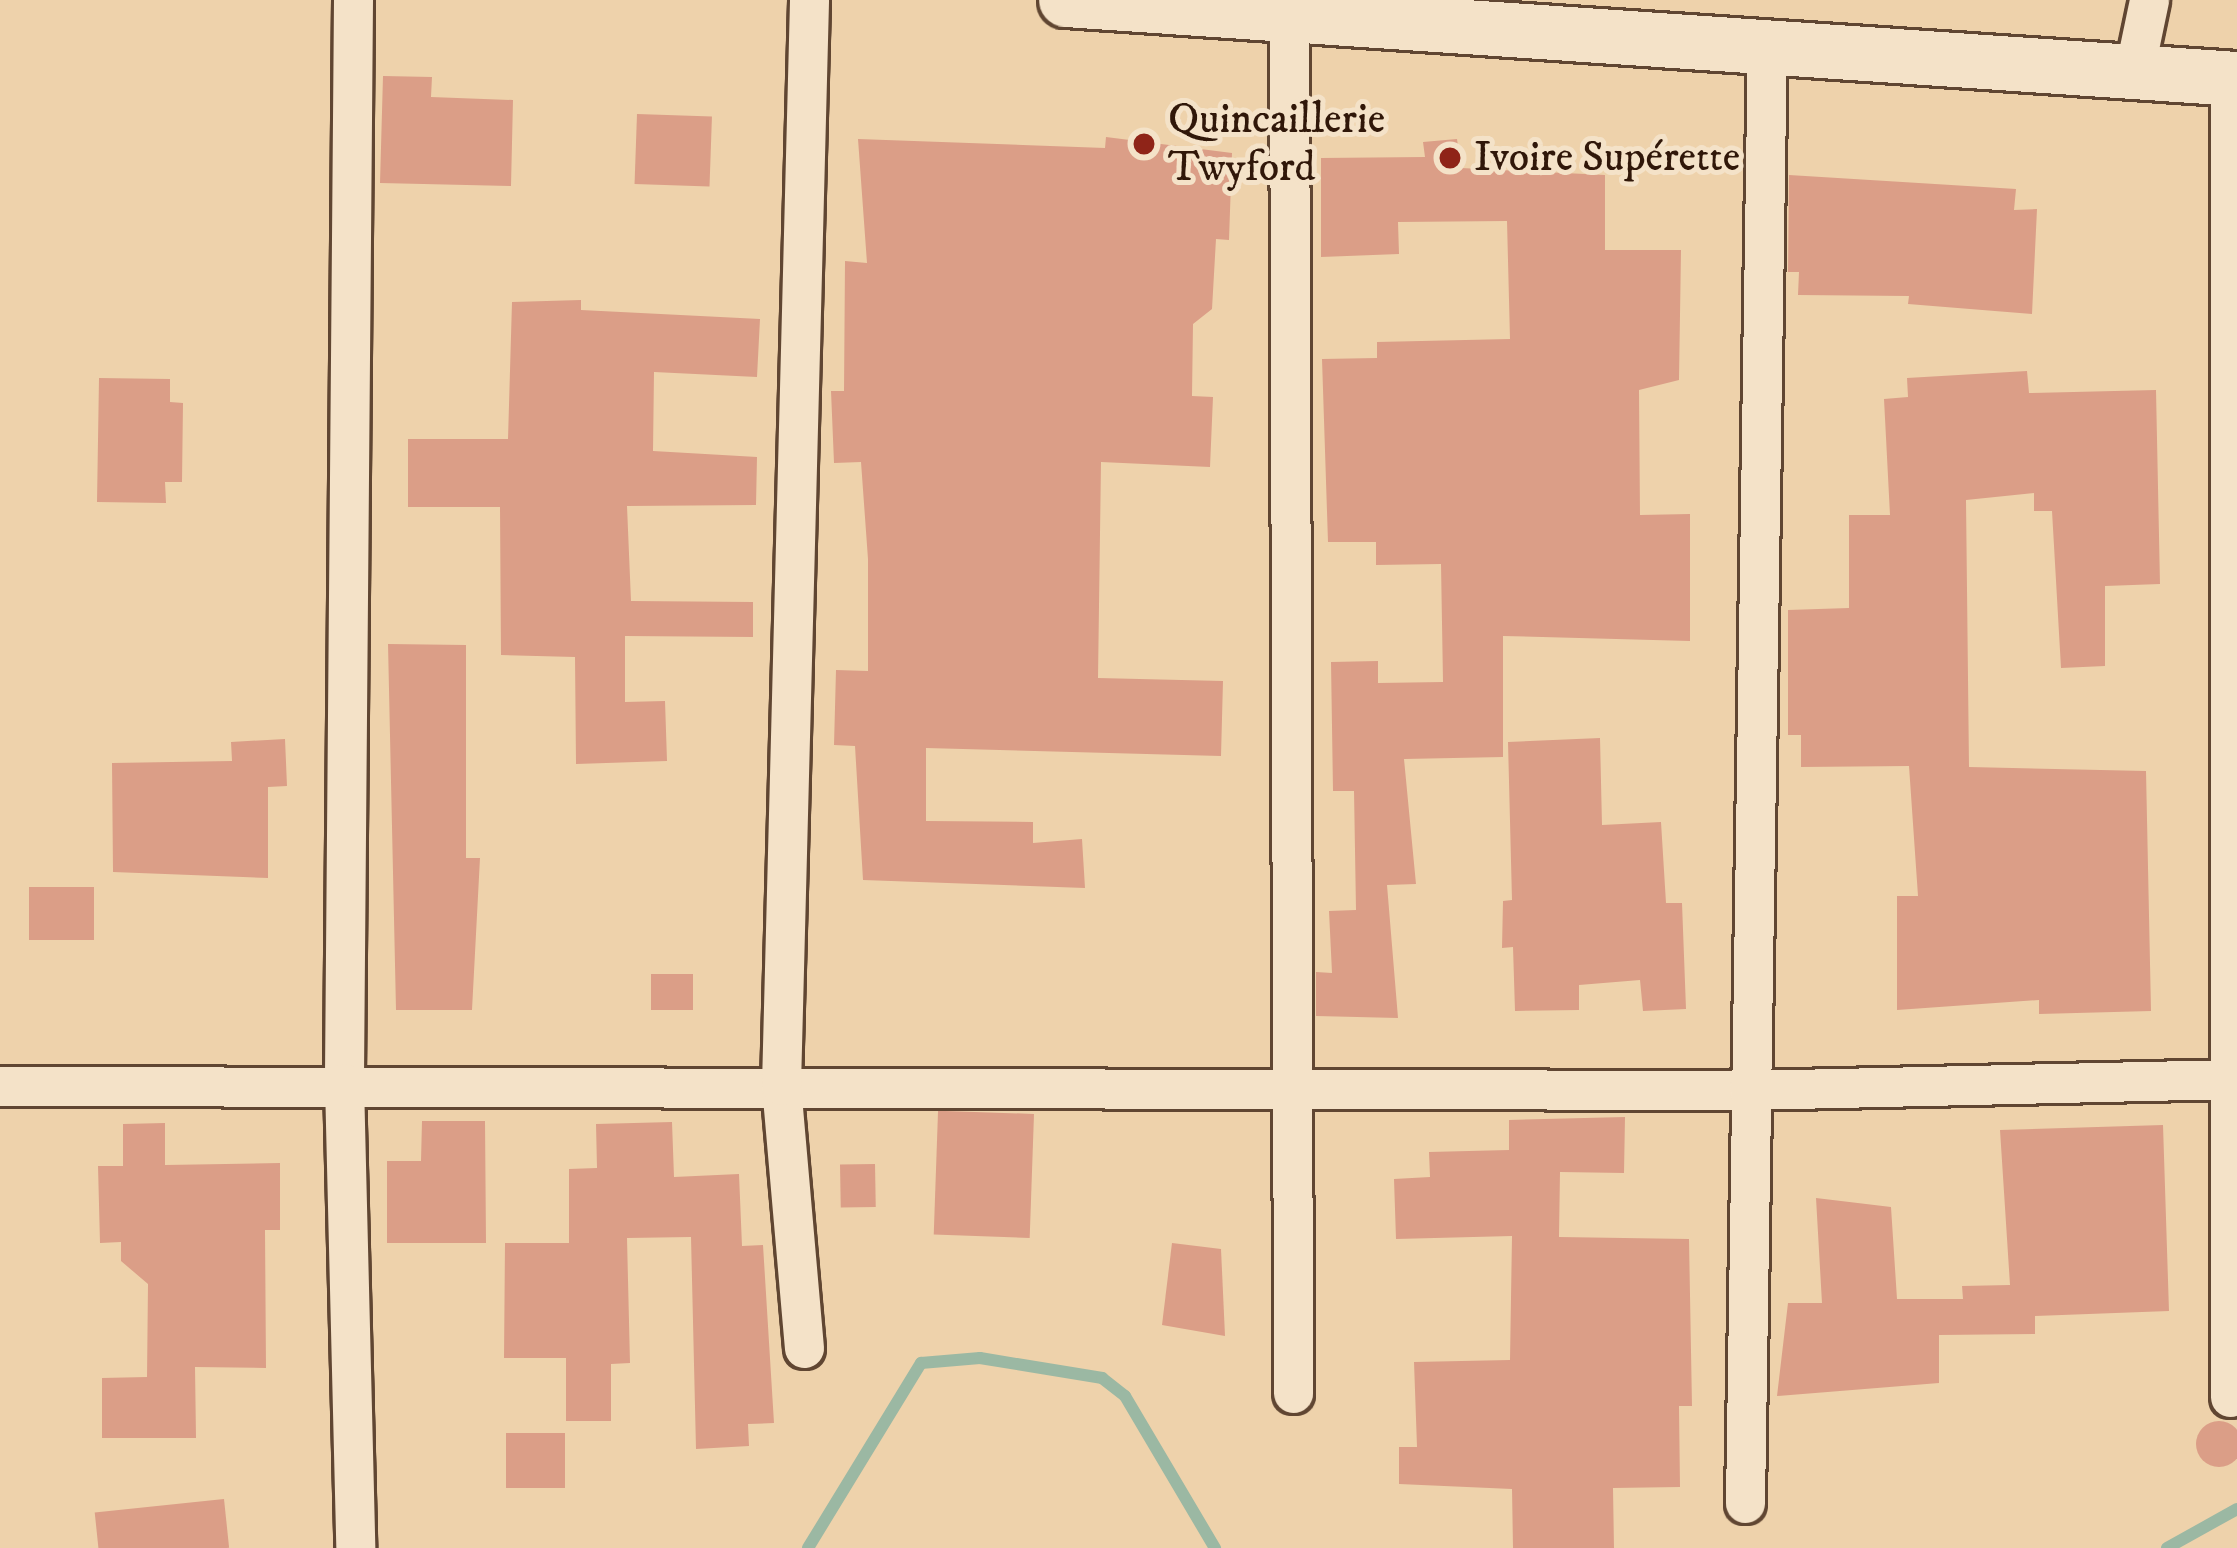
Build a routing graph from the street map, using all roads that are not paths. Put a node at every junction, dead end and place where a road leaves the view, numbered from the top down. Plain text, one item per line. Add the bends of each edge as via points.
1 (353, 0) edge
2 (809, 0) edge
3 (1066, 0) edge
4 (2149, 0) edge
5 (1166, 3) edge
6 (1288, 16) junction
7 (1767, 41) junction
8 (2134, 72) junction
9 (2234, 79) edge
10 (2231, 1079) edge
11 (1289, 1082) junction
12 (344, 1083) junction
13 (781, 1085) junction
14 (0, 1086) edge
15 (1749, 1090) junction
16 (804, 1348) dead end
17 (1293, 1393) dead end
18 (2230, 1396) dead end
19 (1745, 1503) dead end
20 (355, 1548) edge

1 - 12 street
2 - 13 street
3 - 5 street
4 - 8 street
5 - 6 street
6 - 7 street
6 - 11 street
7 - 8 street
7 - 15 street
8 - 9 street
9 - 10 street
10 - 15 street
10 - 18 street
11 - 13 street
11 - 15 street
11 - 17 street
12 - 13 street
12 - 14 street
12 - 20 street
13 - 16 street
15 - 19 street

